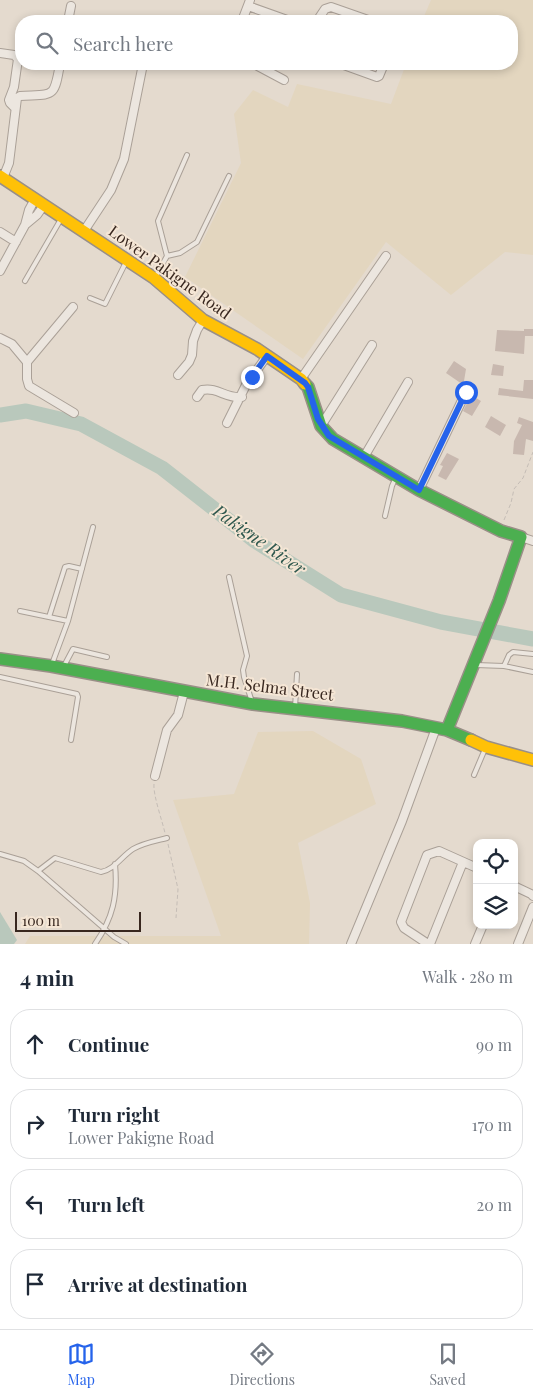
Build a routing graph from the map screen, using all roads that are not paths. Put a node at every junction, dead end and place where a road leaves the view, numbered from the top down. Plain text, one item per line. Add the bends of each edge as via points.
1 (249, 3) edge
2 (70, 6) dead end
3 (69, 15) edge
4 (244, 15) edge
5 (271, 15) edge
6 (322, 15) edge
7 (350, 15) edge
8 (0, 53) edge
9 (15, 55) edge
10 (16, 70) edge
11 (59, 70) edge
12 (142, 70) edge
13 (267, 70) edge
14 (358, 70) edge
15 (382, 70) edge
16 (284, 80) dead end
17 (14, 107) junction
18 (187, 156) dead end
19 (229, 176) dead end
20 (1, 177) edge
21 (39, 202) junction
22 (62, 218) junction
23 (84, 231) junction
24 (0, 232) edge
25 (16, 242) junction
26 (167, 256) junction
27 (386, 256) dead end
28 (127, 260) junction
29 (0, 270) edge
30 (154, 278) junction
31 (25, 281) dead end
32 (90, 298) dead end
33 (73, 307) dead end
34 (204, 320) junction
35 (0, 338) edge
36 (372, 345) dead end
37 (267, 356) junction
38 (27, 362) junction
39 (178, 376) dead end
40 (302, 379) junction
41 (408, 382) dead end
42 (466, 392) dead end
43 (197, 397) dead end
44 (242, 397) junction
45 (74, 413) dead end
46 (227, 423) dead end
47 (321, 426) junction
48 (364, 457) junction
49 (396, 477) junction
50 (419, 490) junction
51 (385, 516) dead end
52 (93, 527) dead end
53 (521, 538) junction
54 (533, 541) edge
55 (82, 568) junction
56 (230, 577) dead end
57 (20, 611) dead end
58 (49, 617) junction
59 (68, 621) junction
60 (533, 654) edge
61 (107, 657) dead end
62 (0, 659) edge
63 (473, 665) junction
64 (51, 666) junction
65 (504, 666) junction
66 (63, 669) junction
67 (533, 672) edge
68 (296, 674) dead end
69 (0, 677) edge
70 (184, 692) junction
71 (253, 704) junction
72 (295, 708) junction
73 (442, 729) junction
74 (71, 740) dead end
75 (486, 747) junction
76 (533, 760) edge
77 (474, 775) dead end
78 (155, 776) road end
79 (166, 838) road end
80 (0, 854) edge
81 (463, 862) junction
82 (116, 864) junction
83 (473, 866) edge
84 (38, 871) junction
85 (518, 888) edge
86 (533, 896) edge
87 (533, 907) edge
88 (105, 928) junction
89 (481, 929) edge
90 (95, 944) edge
91 (126, 944) edge
92 (351, 944) edge
93 (429, 944) edge
94 (475, 944) edge
95 (518, 944) edge

1 - 4 street
1 - 5 street
2 - 3 street
6 - 7 street via 331,6
8 - 9 street
10 - 17 street via 9,100
11 - 17 street via 53,92 20,96 16,98
12 - 23 street via 124,159 112,190
13 - 16 street
14 - 15 street via 377,77
17 - 20 street via 9,163
18 - 26 lane via 158,221
19 - 26 lane via 197,242 180,253
20 - 21 street, Lower Pakigne Road
21 - 22 street, Lower Pakigne Road
21 - 25 street via 29,210
22 - 23 street, Lower Pakigne Road
22 - 31 lane
23 - 28 street, Lower Pakigne Road
24 - 25 street
25 - 29 street
26 - 30 lane
27 - 40 street
28 - 30 street, Lower Pakigne Road
28 - 32 lane via 105,304
30 - 34 street, Lower Pakigne Road
33 - 38 street
34 - 37 street, Lower Pakigne Road
34 - 39 street via 196,330 189,362
35 - 38 street via 12,344
36 - 47 street
37 - 40 street, Lower Pakigne Road
37 - 44 street via 246,385
38 - 45 street via 29,386
40 - 47 street via 308,387
41 - 48 street
42 - 50 street
43 - 44 street via 202,390 211,388 233,398
44 - 46 street
47 - 48 street via 333,439
48 - 49 street
49 - 50 street
49 - 51 lane
50 - 53 street
52 - 55 lane
53 - 54 street
53 - 63 street
55 - 58 lane via 65,567
55 - 59 lane
56 - 71 lane via 246,656 244,677
57 - 58 lane
58 - 59 lane
59 - 64 lane
60 - 65 lane via 513,652
61 - 66 lane via 73,649
62 - 64 street, M.H. Selma Street
63 - 65 lane
63 - 73 street
64 - 66 street, M.H. Selma Street
65 - 67 lane
66 - 70 street, M.H. Selma Street
68 - 72 lane
69 - 74 lane via 77,694
70 - 71 street, M.H. Selma Street
70 - 78 street via 178,715 167,730
71 - 72 street, M.H. Selma Street
72 - 73 street, M.H. Selma Street
73 - 75 street, M.H. Selma Street
73 - 92 street
75 - 76 street, M.H. Selma Street
75 - 77 lane
79 - 82 lane via 139,846
80 - 84 lane via 24,861
81 - 83 street
81 - 93 street
81 - 93 street via 439,851 427,855 401,922 404,928
82 - 84 lane via 101,872 55,858
82 - 88 lane via 117,888
84 - 88 lane
85 - 86 street
87 - 95 street
88 - 90 lane
88 - 91 lane
89 - 94 street

